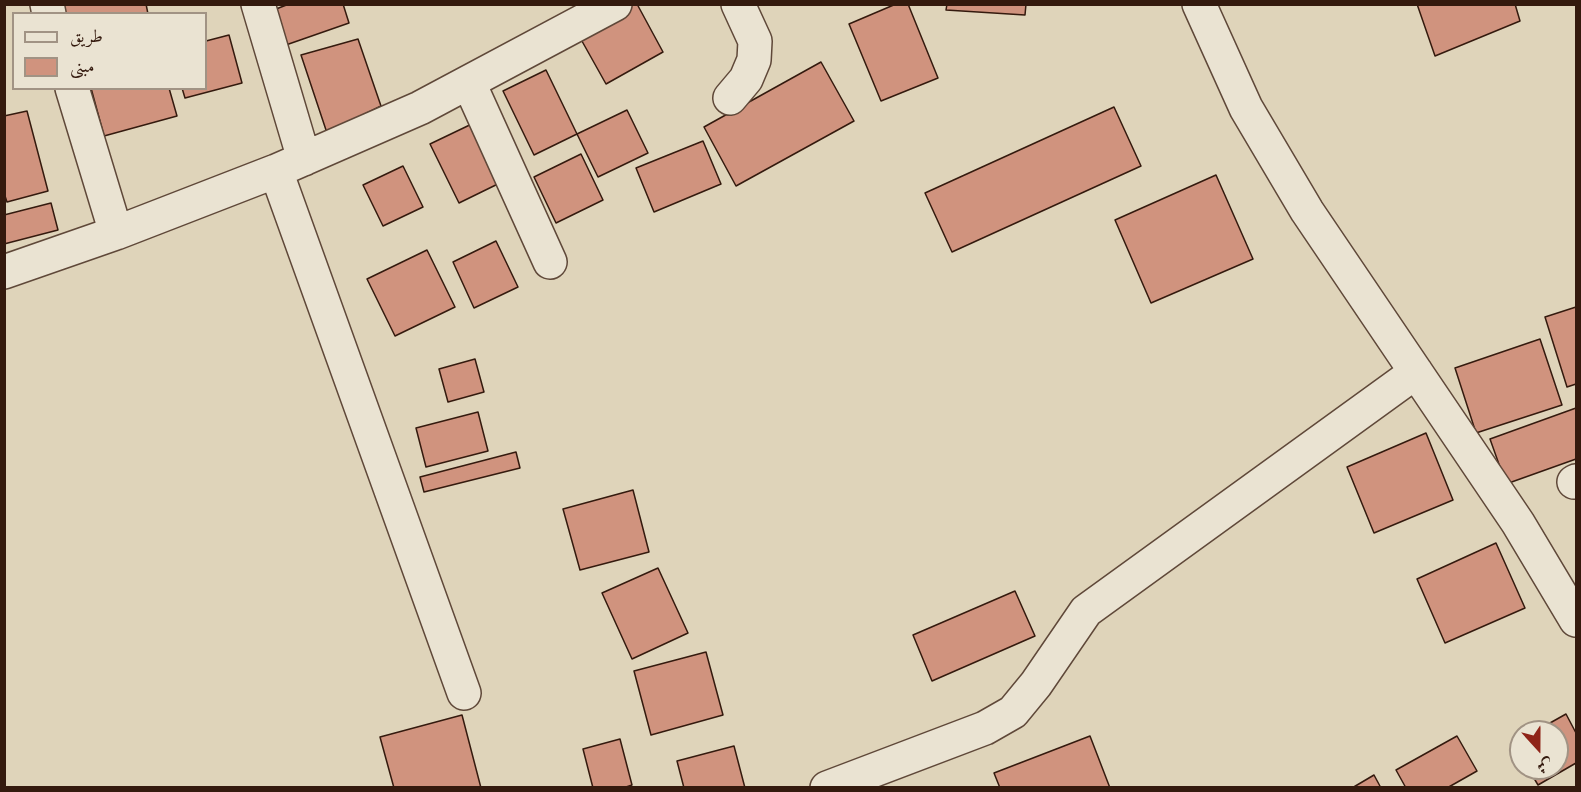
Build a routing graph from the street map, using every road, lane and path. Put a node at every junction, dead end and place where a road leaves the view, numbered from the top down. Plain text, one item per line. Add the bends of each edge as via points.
1 (258, 4) edge
2 (615, 4) edge
3 (738, 4) edge
4 (1199, 4) edge
5 (469, 82) junction
6 (73, 90) edge
7 (730, 98) dead end
8 (290, 165) junction
9 (116, 233) junction
10 (550, 262) dead end
11 (4, 272) edge
12 (1416, 372) junction
13 (1576, 620) edge
14 (464, 693) dead end
15 (826, 788) edge

1 - 8 street
2 - 5 street
3 - 7 street via 755,41 754,60 746,79
4 - 12 street via 1246,108 1307,211
5 - 8 street
5 - 10 street
6 - 9 street
8 - 9 street
8 - 14 street
9 - 11 street
12 - 13 street via 1518,523
12 - 15 street via 1086,611 1013,712 985,728

